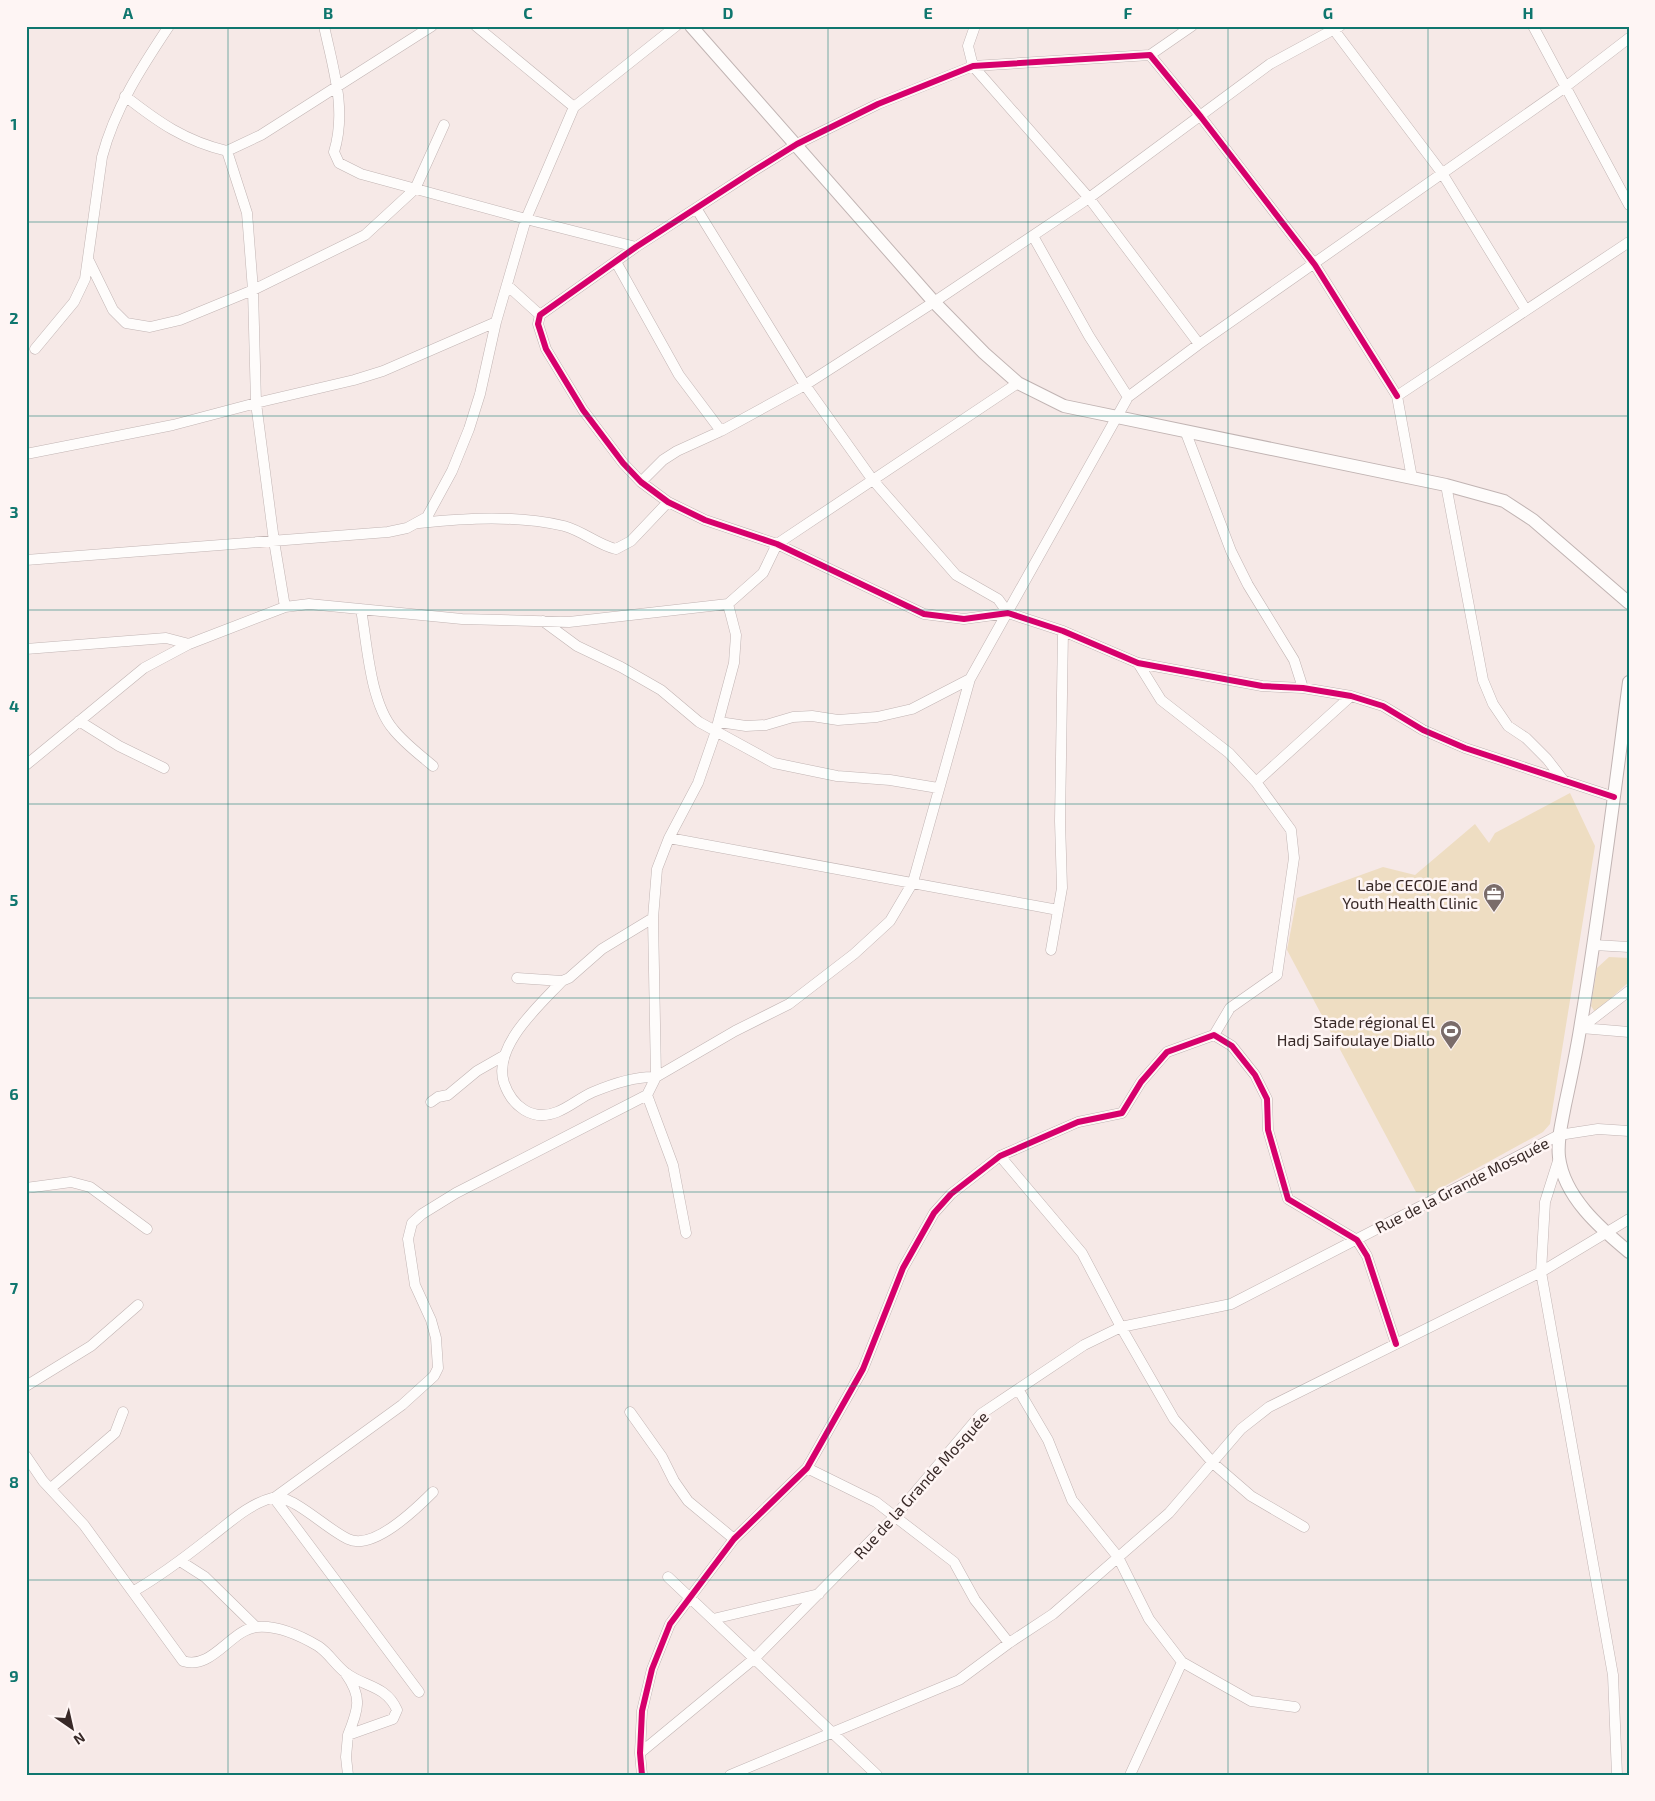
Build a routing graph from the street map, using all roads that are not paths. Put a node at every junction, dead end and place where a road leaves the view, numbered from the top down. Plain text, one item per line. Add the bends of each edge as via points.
1 (169, 26) edge
2 (324, 26) edge
3 (432, 26) edge
4 (476, 26) edge
5 (676, 26) edge
6 (691, 26) edge
7 (974, 26) edge
8 (1192, 26) edge
9 (1533, 26) edge
10 (1335, 27) edge
11 (1629, 38) edge
12 (1150, 55) junction
13 (973, 66) junction
14 (338, 88) junction
15 (1564, 88) junction
16 (125, 96) junction
17 (574, 106) junction
18 (1201, 117) junction
19 (444, 125) dead end
20 (797, 144) junction
21 (226, 151) junction
22 (1442, 173) junction
23 (415, 188) junction
24 (1089, 198) junction
25 (1629, 205) edge
26 (696, 208) junction
27 (526, 219) junction
28 (1032, 236) junction
29 (1629, 242) edge
30 (636, 247) junction
31 (89, 261) junction
32 (616, 262) junction
33 (1315, 265) junction
34 (507, 285) junction
35 (253, 290) junction
36 (934, 302) junction
37 (1526, 310) junction
38 (540, 315) junction
39 (496, 322) junction
40 (1199, 344) junction
41 (35, 349) dead end
42 (1018, 383) junction
43 (805, 385) junction
44 (1396, 396) junction
45 (1128, 397) junction
46 (256, 403) junction
47 (1117, 418) junction
48 (721, 431) junction
49 (1186, 432) junction
50 (26, 454) edge
51 (1412, 478) junction
52 (872, 479) junction
53 (641, 482) junction
54 (1446, 485) junction
55 (668, 502) junction
56 (418, 523) junction
57 (274, 541) junction
58 (777, 544) junction
59 (26, 560) edge
60 (1629, 603) edge
61 (728, 604) junction
62 (285, 607) junction
63 (361, 609) junction
64 (1008, 613) junction
65 (543, 621) junction
66 (1063, 631) junction
67 (189, 644) junction
68 (26, 650) edge
69 (1138, 663) junction
70 (970, 679) junction
71 (1629, 682) edge
72 (1302, 688) junction
73 (1351, 696) junction
74 (79, 721) junction
75 (717, 726) junction
76 (26, 766) edge
77 (433, 766) dead end
78 (164, 768) dead end
79 (1564, 781) junction
80 (1256, 782) junction
81 (938, 788) junction
82 (1614, 797) junction
83 (669, 838) junction
84 (913, 882) junction
85 (1058, 910) junction
86 (653, 918) junction
87 (1594, 945) junction
88 (1629, 947) edge
89 (1051, 950) dead end
90 (516, 978) dead end
91 (562, 981) junction
92 (1629, 991) edge
93 (1581, 1028) junction
94 (1629, 1032) edge
95 (1214, 1035) junction
96 (505, 1055) junction
97 (656, 1077) junction
98 (647, 1095) junction
99 (431, 1102) dead end
100 (1629, 1131) edge
101 (1559, 1135) junction
102 (1000, 1156) junction
103 (1559, 1158) junction
104 (26, 1188) edge
105 (1629, 1219) edge
106 (147, 1229) dead end
107 (686, 1233) dead end
108 (1606, 1233) junction
109 (1357, 1240) junction
110 (1629, 1252) edge
111 (1541, 1272) junction
112 (138, 1305) dead end
113 (1121, 1328) junction
114 (1396, 1344) junction
115 (26, 1386) edge
116 (1018, 1389) junction
117 (123, 1412) dead end
118 (630, 1412) dead end
119 (26, 1456) edge
120 (1214, 1464) junction
121 (807, 1468) junction
122 (51, 1488) junction
123 (433, 1492) dead end
124 (274, 1498) junction
125 (896, 1515) junction
126 (1304, 1527) dead end
127 (734, 1539) junction
128 (1118, 1557) junction
129 (180, 1561) junction
130 (668, 1577) dead end
131 (134, 1592) junction
132 (820, 1593) junction
133 (690, 1598) junction
134 (713, 1619) junction
135 (256, 1627) junction
136 (1010, 1643) junction
137 (755, 1658) junction
138 (1182, 1662) junction
139 (345, 1673) junction
140 (420, 1692) dead end
141 (1295, 1707) dead end
142 (832, 1734) junction
143 (348, 1735) junction
144 (640, 1753) junction
145 (348, 1775) edge
146 (642, 1775) edge
147 (730, 1775) edge
148 (876, 1775) edge
149 (1130, 1775) edge
150 (1617, 1775) edge

1 - 16 street
2 - 14 street
3 - 14 street
4 - 17 street
5 - 17 street
6 - 20 street
7 - 13 street via 968,46
8 - 12 street
9 - 15 street
10 - 18 street via 1270,64
10 - 22 street
11 - 15 street
12 - 13 street
12 - 18 street
13 - 20 street via 878,104
13 - 24 street
14 - 21 street via 261,135
14 - 23 street via 340,127 334,152 339,163 361,174
15 - 22 street
15 - 25 street
16 - 21 street via 155,119 198,144
16 - 31 street via 102,157
17 - 27 street
18 - 24 street
18 - 33 street
19 - 23 street
20 - 26 street
20 - 36 street
21 - 35 street via 247,213
22 - 33 street
22 - 37 street
23 - 27 street
23 - 35 street via 365,236
24 - 28 street
24 - 40 street
26 - 30 street
26 - 43 street
27 - 30 street
27 - 34 street
28 - 36 street
28 - 45 street
29 - 37 street
30 - 32 street
31 - 35 street via 118,318 136,327 180,320
31 - 41 street via 74,302
32 - 38 street
32 - 48 street via 679,375
33 - 40 street
33 - 44 street
34 - 38 street
34 - 39 street
35 - 46 street
36 - 42 street
36 - 43 street
37 - 44 street
38 - 53 street via 538,324 546,349 574,395 623,463
39 - 46 street via 383,371
39 - 56 street via 469,429 432,509
40 - 45 street
42 - 47 street via 1064,406
42 - 52 street
43 - 48 street
43 - 52 street
44 - 51 street
45 - 47 street
46 - 50 street via 174,425
46 - 57 street
47 - 49 street
47 - 64 street
48 - 53 street via 677,451
49 - 51 street
49 - 72 street via 1231,551 1294,660
51 - 54 street
52 - 58 street
52 - 64 street via 956,575 998,599
53 - 55 street
54 - 60 street via 1504,501 1533,520
54 - 79 street via 1483,680 1493,704 1508,726 1526,738
55 - 56 street via 632,541 616,549 564,526 464,518
55 - 58 street via 705,520
56 - 57 street via 388,532
57 - 59 street
57 - 62 street
58 - 61 street via 763,573
58 - 64 street via 924,614 964,619
61 - 65 street via 569,622
61 - 75 street via 736,635 734,663
62 - 63 street via 309,604
62 - 67 street
63 - 65 street via 462,619
63 - 77 street via 376,692 386,718 392,728
64 - 66 street
64 - 70 street
65 - 75 street via 577,646 660,690 689,715
66 - 69 street
66 - 85 street via 1062,888
67 - 68 street via 166,638
67 - 74 street via 144,668
69 - 72 street via 1262,686
69 - 80 street via 1161,700 1229,753
70 - 75 street via 912,709 876,717 838,720 793,717 766,726
70 - 81 street
71 - 82 street
72 - 73 street
73 - 79 street via 1383,706 1423,730 1465,748
73 - 80 street
74 - 76 street
74 - 78 street via 119,746
75 - 81 street via 755,754 774,763 837,776
75 - 83 street via 698,783
79 - 82 street
80 - 95 street via 1291,830 1294,858 1277,975 1230,1008
81 - 84 street
82 - 87 street
83 - 84 street
83 - 86 street via 657,869
84 - 85 street
84 - 97 street via 890,921 854,954 789,1004
85 - 89 street
86 - 91 street via 602,949
86 - 97 street
87 - 88 street
87 - 93 street
90 - 91 street
91 - 96 street via 518,1029
92 - 93 street
93 - 94 street
93 - 101 street
95 - 102 street via 1167,1052 1122,1113 1078,1122
95 - 109 street via 1232,1046 1255,1076 1267,1099 1268,1130 1288,1199
96 - 97 street via 504,1082 518,1107 531,1114 556,1113 593,1092 646,1076
96 - 99 street via 448,1095
97 - 98 street
98 - 107 street via 673,1165
98 - 124 street via 456,1193 412,1223 408,1239 415,1285 434,1329 438,1368 434,1376 402,1405
100 - 101 street, Rue de la Grande Mosquée via 1598,1129
101 - 103 street
101 - 109 street, Rue de la Grande Mosquée
102 - 113 street via 1082,1253
102 - 121 street via 951,1194 934,1213 903,1268 863,1369
103 - 108 street via 1566,1180 1581,1206
103 - 111 street via 1545,1202
104 - 106 street via 71,1182 90,1186
105 - 108 street
108 - 110 street
108 - 111 street
109 - 113 street, Rue de la Grande Mosquée via 1231,1304
109 - 114 street via 1368,1256
111 - 114 street
111 - 150 street via 1613,1674
112 - 115 street via 91,1346
113 - 116 street, Rue de la Grande Mosquée via 1084,1345
113 - 120 street via 1174,1419
114 - 120 street via 1269,1407 1241,1429
116 - 125 street, Rue de la Grande Mosquée via 981,1414
116 - 128 street via 1048,1440 1072,1500
117 - 122 street via 115,1433
118 - 127 street via 688,1501
119 - 122 street
120 - 126 street via 1251,1496
120 - 128 street via 1169,1513
121 - 125 street
121 - 127 street
122 - 131 street via 84,1525
123 - 124 street via 388,1530 361,1542 348,1540 290,1501
124 - 129 street via 240,1515
124 - 140 street
125 - 132 street, Rue de la Grande Mosquée
125 - 136 street via 954,1562 975,1600
127 - 133 street
128 - 136 street via 1053,1614
128 - 138 street via 1150,1620
129 - 131 street
129 - 135 street via 205,1577
130 - 133 street
131 - 135 street via 183,1661 189,1663 204,1659
132 - 134 street
132 - 137 street, Rue de la Grande Mosquée
133 - 134 street
133 - 144 street via 670,1624 652,1669 642,1711
134 - 137 street
135 - 139 street via 286,1630 320,1647
136 - 142 street via 959,1680
137 - 142 street
137 - 144 street, Rue de la Grande Mosquée
138 - 141 street via 1252,1701
138 - 149 street
139 - 143 street via 356,1687 359,1701
139 - 143 street via 376,1686 397,1710 385,1723 367,1726
142 - 147 street
142 - 148 street
143 - 145 street
144 - 146 street

